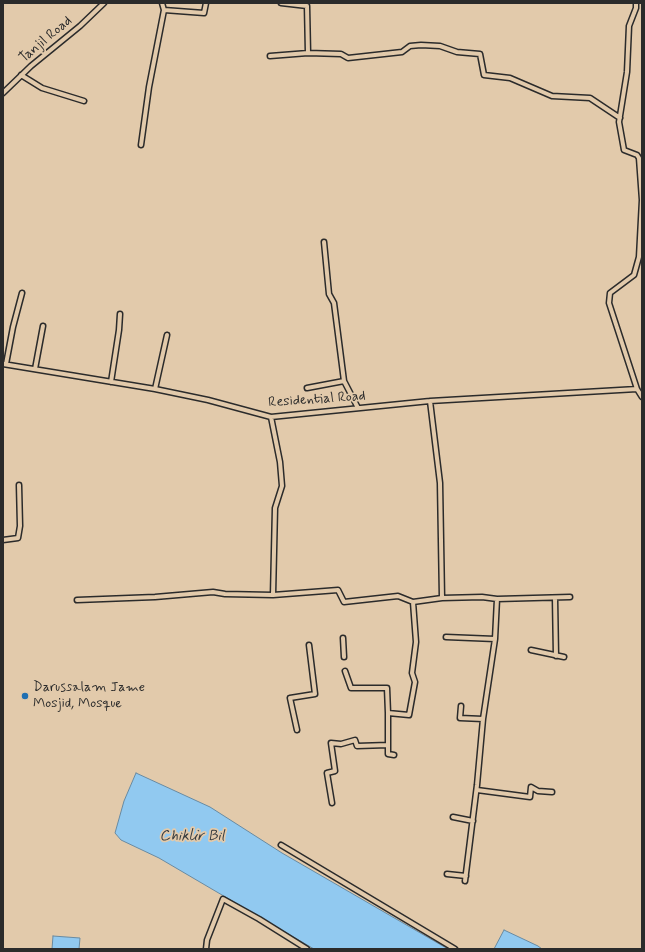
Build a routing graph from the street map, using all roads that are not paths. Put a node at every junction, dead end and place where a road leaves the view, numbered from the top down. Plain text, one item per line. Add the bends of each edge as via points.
1 (104, 3) edge
2 (162, 3) edge
3 (206, 3) edge
4 (281, 3) edge
5 (636, 3) edge
6 (164, 10) junction
7 (308, 53) junction
8 (270, 56) dead end
9 (21, 75) junction
10 (3, 94) edge
11 (84, 101) dead end
12 (620, 118) junction
13 (141, 146) dead end
14 (324, 242) dead end
15 (22, 294) dead end
16 (120, 314) dead end
17 (43, 326) dead end
18 (168, 334) dead end
19 (5, 364) edge
20 (35, 369) junction
21 (344, 381) junction
22 (111, 382) junction
23 (307, 388) dead end
24 (155, 389) junction
25 (637, 389) junction
26 (642, 397) edge
27 (430, 401) junction
28 (358, 408) junction
29 (270, 417) junction
30 (19, 485) dead end
31 (3, 540) edge
32 (273, 595) junction
33 (570, 597) dead end
34 (442, 598) junction
35 (555, 598) junction
36 (497, 599) junction
37 (77, 600) dead end
38 (413, 602) junction
39 (446, 637) dead end
40 (343, 638) dead end
41 (495, 639) junction
42 (309, 646) dead end
43 (531, 650) dead end
44 (344, 656) dead end
45 (556, 656) junction
46 (564, 657) dead end
47 (345, 671) dead end
48 (461, 706) dead end
49 (388, 713) junction
50 (483, 719) junction
51 (297, 730) dead end
52 (388, 745) junction
53 (394, 755) dead end
54 (476, 790) junction
55 (552, 792) dead end
56 (332, 803) dead end
57 (453, 817) dead end
58 (473, 821) junction
59 (281, 845) dead end
60 (447, 874) dead end
61 (206, 949) edge
62 (307, 949) edge
63 (455, 949) edge

1 - 9 street, Tanjil Road
2 - 6 street
3 - 6 street via 204,13
4 - 7 street via 307,6
5 - 12 street via 629,26 627,72
6 - 13 street
7 - 8 street
7 - 12 street via 341,54 348,58 402,52 410,46 421,45 480,54 484,75 510,78 552,96 590,98
9 - 10 street, Tanjil Road
9 - 11 street via 42,88
12 - 25 street via 624,150 639,158 642,200 639,257 634,275 610,293 609,303
14 - 21 street via 329,294 334,302
15 - 19 street
16 - 22 street
17 - 20 street
18 - 24 street
19 - 20 street, Residential Road
20 - 22 street, Residential Road
21 - 23 street
21 - 28 street
22 - 24 street, Residential Road
24 - 29 street, Residential Road
25 - 26 street
25 - 27 street, Residential Road
27 - 28 street, Residential Road
27 - 34 street via 440,484
28 - 29 street, Residential Road
29 - 32 street via 280,462 282,486 275,508
30 - 31 street via 18,538
32 - 37 street via 213,592
32 - 38 street via 338,590 344,602 398,596
33 - 35 street
34 - 36 street
34 - 38 street
35 - 36 street
35 - 45 street
36 - 41 street
38 - 49 street via 416,642 412,674 415,682 409,715
39 - 41 street
40 - 44 street
41 - 50 street
42 - 51 street via 315,694 290,698
43 - 45 street
45 - 46 street
47 - 49 street via 351,688 387,688
48 - 50 street via 460,718
49 - 52 street
50 - 54 street
52 - 53 street via 388,754
52 - 56 street via 357,746 355,740 341,744 331,743 335,771 327,773
54 - 55 street via 530,797 531,787 538,791
54 - 58 street
57 - 58 street
58 - 60 street via 465,878
59 - 63 street
61 - 62 street via 223,899

